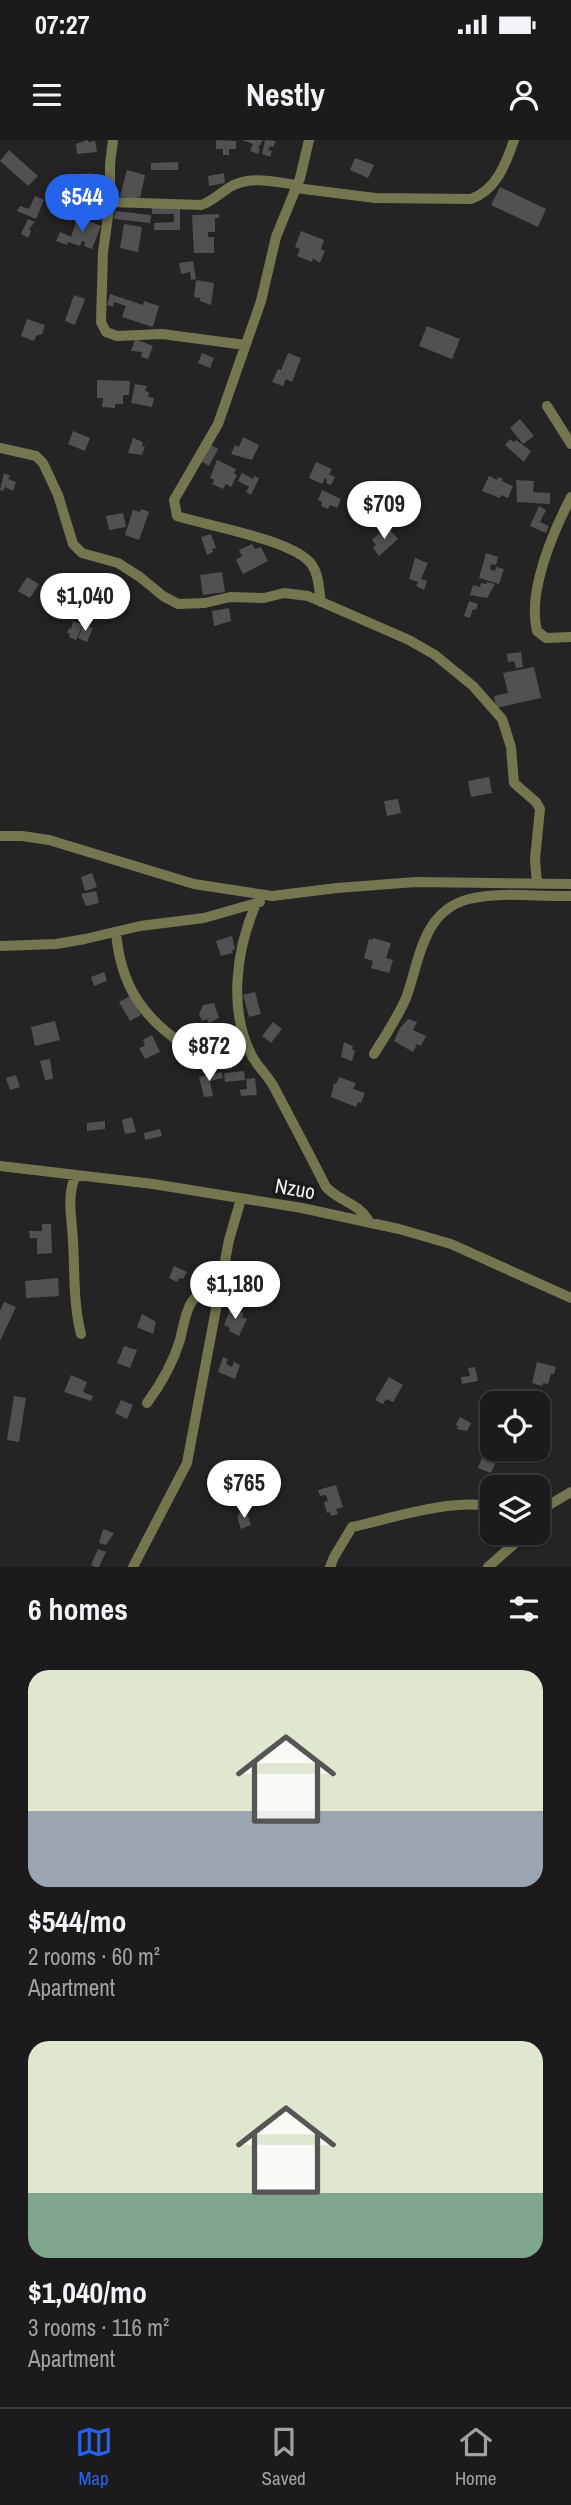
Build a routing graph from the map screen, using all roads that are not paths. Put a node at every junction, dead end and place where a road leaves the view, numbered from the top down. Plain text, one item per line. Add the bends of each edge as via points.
1 (113, 140) edge
2 (309, 140) edge
3 (514, 140) edge
4 (296, 186) junction
5 (110, 202) junction
6 (245, 345) junction
7 (547, 406) dead end
8 (571, 444) edge
9 (0, 448) edge
10 (571, 497) edge
11 (321, 602) junction
12 (571, 637) edge
13 (0, 836) edge
14 (537, 883) junction
15 (571, 884) edge
16 (272, 896) junction
17 (571, 896) edge
18 (256, 904) junction
19 (116, 933) junction
20 (0, 946) edge
21 (185, 1046) dead end
22 (374, 1054) dead end
23 (0, 1166) edge
24 (76, 1175) junction
25 (241, 1199) junction
26 (370, 1223) junction
27 (219, 1289) junction
28 (571, 1298) edge
29 (81, 1334) dead end
30 (147, 1403) dead end
31 (571, 1492) edge
32 (480, 1504) edge
33 (550, 1504) edge
34 (511, 1545) edge
35 (133, 1567) edge
36 (330, 1567) edge
37 (488, 1567) edge

1 - 5 street
2 - 4 street
3 - 4 street via 506,164 491,186 484,195 471,199 375,198
4 - 5 street via 248,180 201,205
4 - 6 street
5 - 6 street via 100,322 107,332
6 - 11 street via 218,424 179,488 174,509 177,516 297,552 312,564
7 - 8 street
9 - 11 street via 36,456 43,463 72,544 82,554 118,563 178,604 284,593
10 - 12 street via 542,569 534,621 546,638
11 - 14 street via 435,655 502,719 514,783 540,809
13 - 16 street via 49,841 194,884
14 - 15 street
14 - 16 street via 416,882
16 - 18 street
17 - 22 street via 470,899 437,917 425,937 405,999
18 - 19 street
18 - 26 street via 237,975 243,1032 326,1187 363,1210
19 - 20 street via 56,944
19 - 21 street via 118,956 135,998 157,1025
23 - 24 street, Nzuo
24 - 25 street, Nzuo
24 - 29 street via 70,1220 75,1310
25 - 26 street, Nzuo
25 - 27 street
26 - 28 street, Nzuo via 451,1244
27 - 30 street via 207,1290 191,1303 168,1369
27 - 35 street via 187,1463
31 - 33 street
32 - 36 street via 442,1507 352,1527
34 - 37 street

